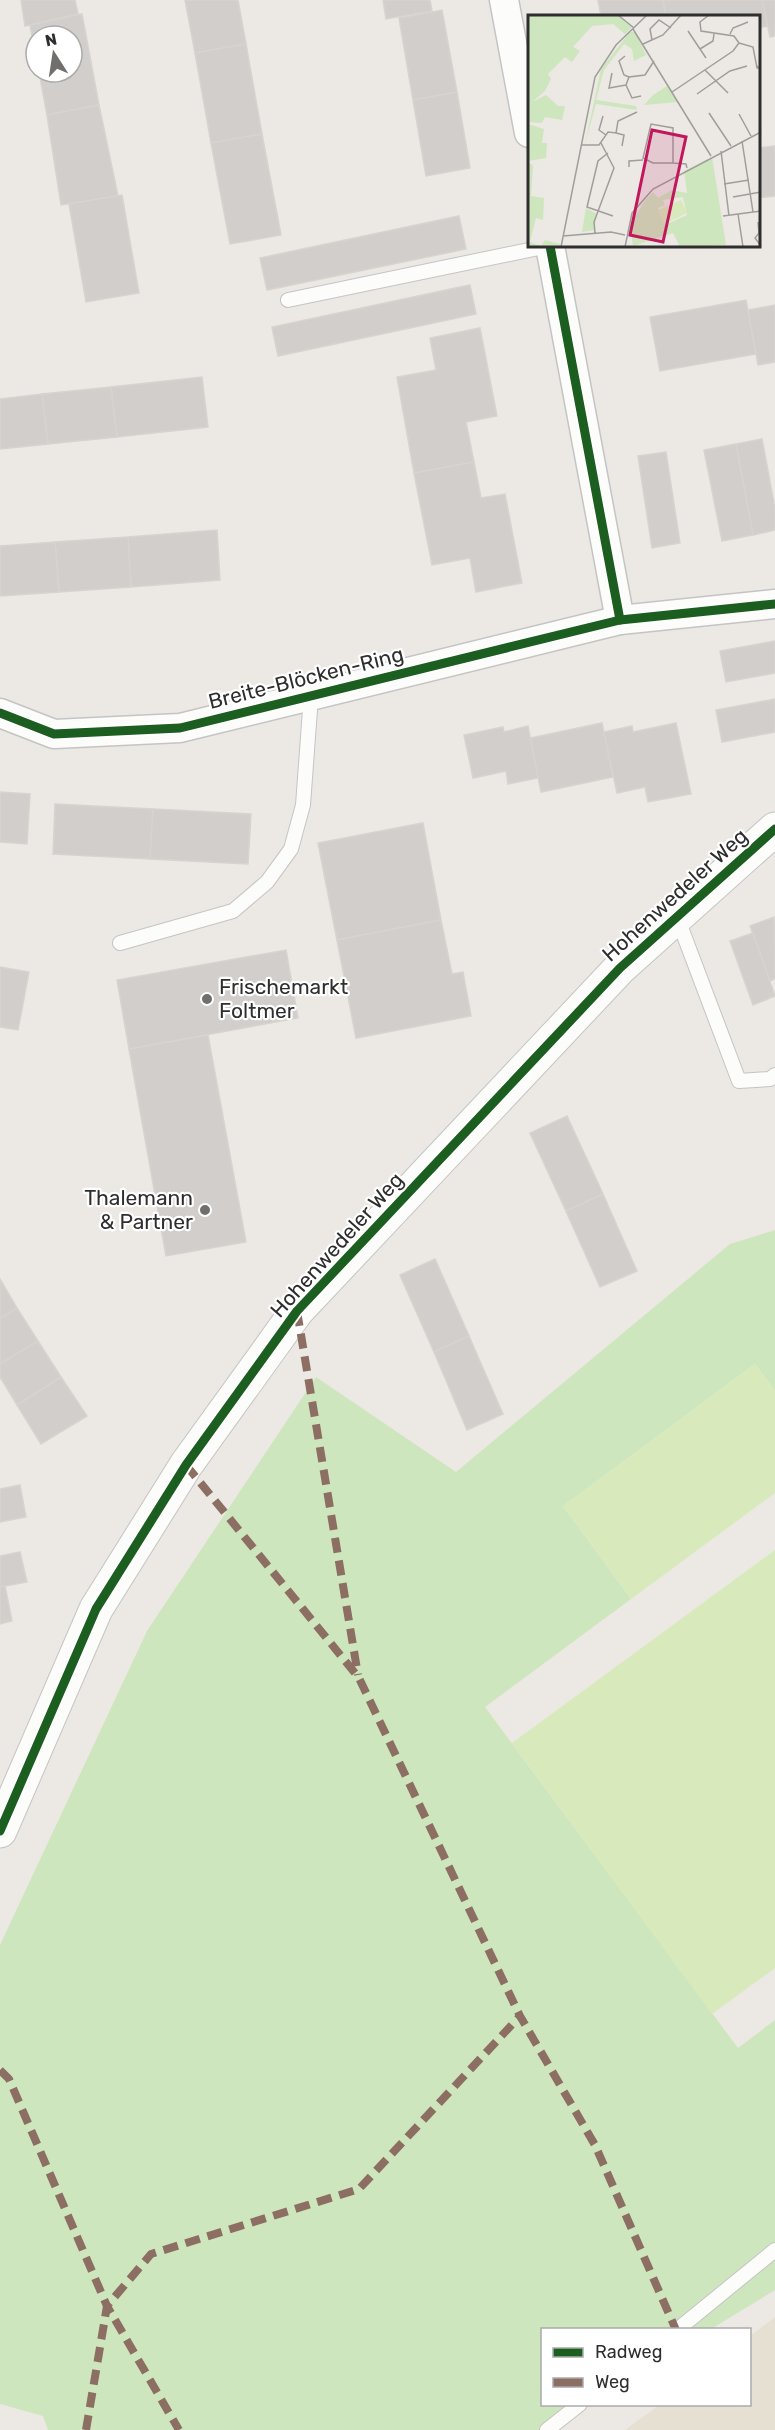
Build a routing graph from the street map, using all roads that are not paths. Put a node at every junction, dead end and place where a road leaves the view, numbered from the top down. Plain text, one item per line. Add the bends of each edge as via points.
1 (504, 0) edge
2 (528, 128) edge
3 (539, 248) edge
4 (549, 248) edge
5 (288, 300) dead end
6 (775, 604) edge
7 (620, 620) junction
8 (311, 696) junction
9 (0, 713) edge
10 (775, 829) edge
11 (676, 915) junction
12 (120, 943) dead end
13 (775, 1075) edge
14 (0, 1831) edge
15 (775, 2250) edge
16 (679, 2328) edge
17 (577, 2406) edge
18 (547, 2430) edge

1 - 2 street
3 - 5 lane
4 - 7 street
6 - 7 street, Breite-Blöcken-Ring
7 - 8 street, Breite-Blöcken-Ring
8 - 9 street, Breite-Blöcken-Ring via 180,728 54,734
8 - 12 lane via 303,805 291,849 267,882 233,911
10 - 11 street, Hohenwedeler Weg
11 - 13 lane via 739,1081 770,1079
11 - 14 street, Hohenwedeler Weg via 620,968 297,1311 186,1464 96,1609
15 - 16 lane
17 - 18 lane

